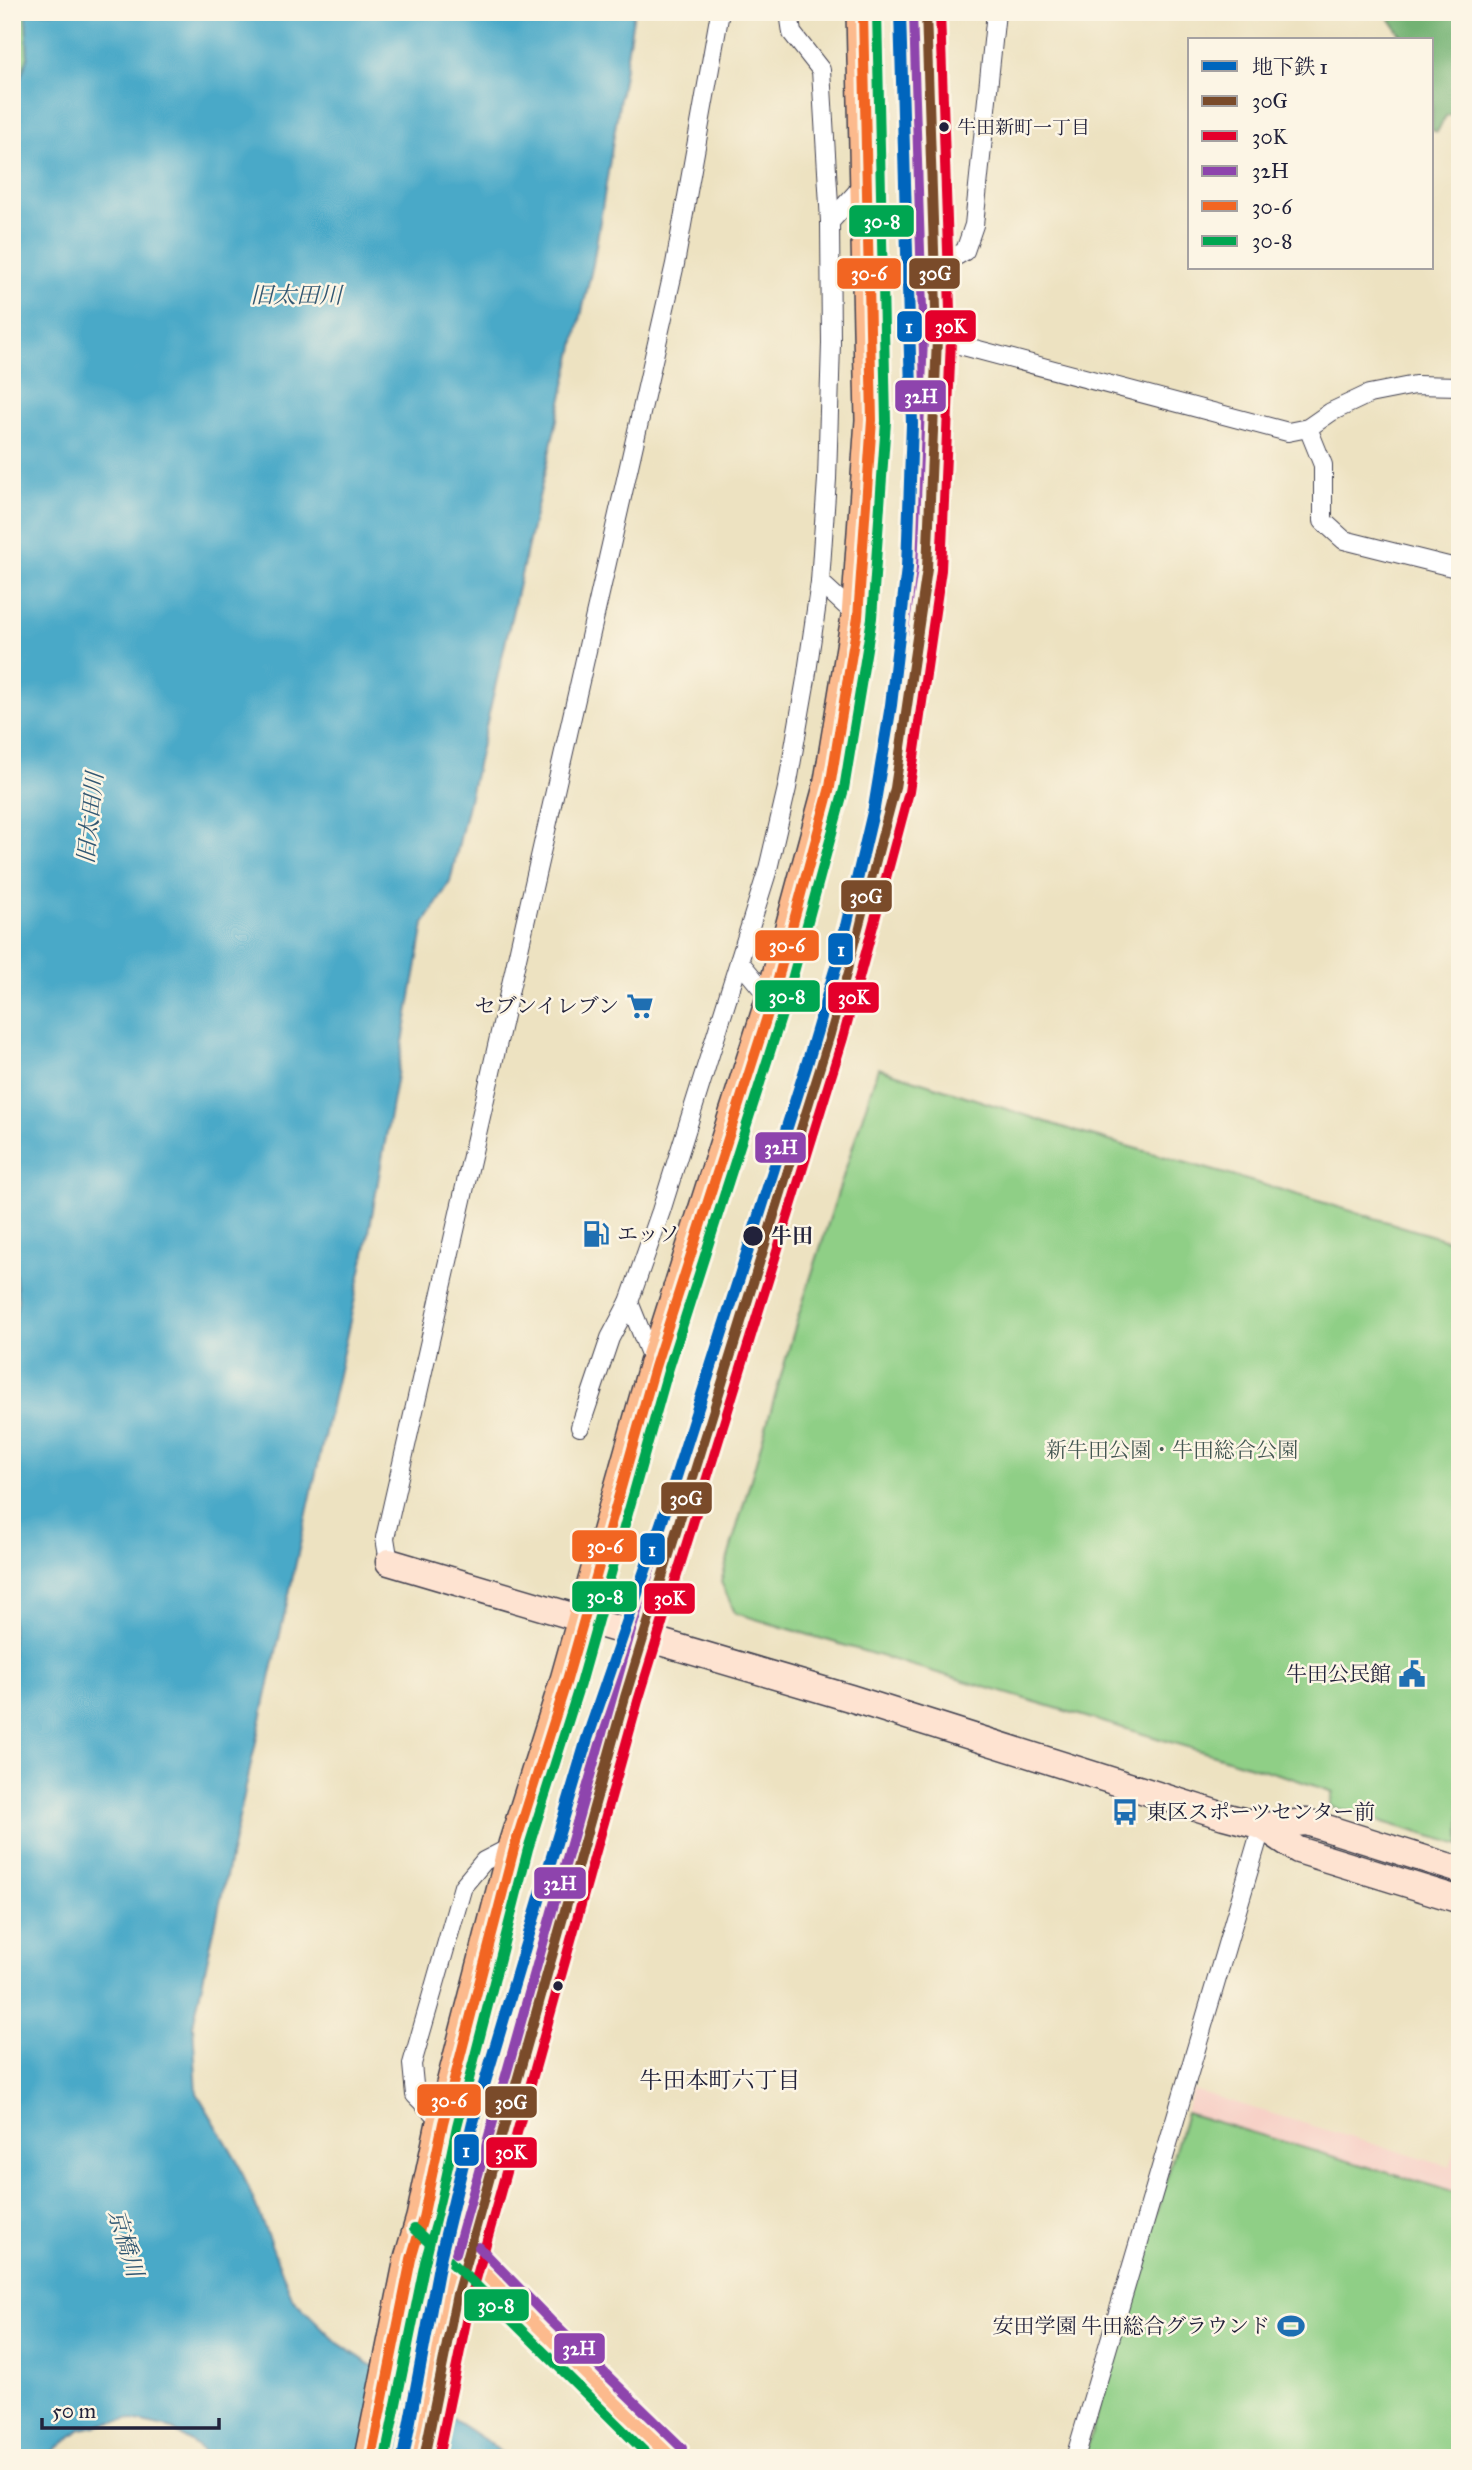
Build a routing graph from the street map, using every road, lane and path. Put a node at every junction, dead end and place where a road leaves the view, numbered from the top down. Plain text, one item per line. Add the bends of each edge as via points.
1 (720, 12) edge
2 (789, 12) edge
3 (863, 12) edge
4 (926, 12) edge
5 (996, 12) edge
6 (866, 182) junction
7 (830, 222) junction
8 (934, 269) junction
9 (937, 339) junction
10 (1460, 386) edge
11 (1308, 428) junction
12 (1460, 569) edge
13 (820, 582) junction
14 (858, 617) junction
15 (739, 961) junction
16 (772, 1001) junction
17 (629, 1302) junction
18 (655, 1367) junction
19 (580, 1427) dead end
20 (389, 1562) joint
21 (582, 1620) junction
22 (643, 1638) junction
23 (1262, 1826) junction
24 (515, 1845) junction
25 (1460, 1870) edge
26 (1460, 1900) edge
27 (443, 2123) junction
28 (423, 2218) junction
29 (469, 2256) junction
30 (371, 2458) edge
31 (424, 2458) edge
32 (672, 2458) edge
33 (1075, 2458) edge

1 - 20 street via 675,264 385,1538
2 - 7 street via 792,33 821,70
3 - 6 highway
4 - 8 highway
5 - 8 street via 974,225 965,251
6 - 7 street
6 - 14 highway via 872,420
7 - 13 street via 831,343
8 - 9 highway
9 - 11 street via 1288,432
9 - 22 highway via 927,569 895,788 830,1034
10 - 11 street via 1415,385 1369,394
11 - 12 street via 1323,465 1323,522 1344,540
13 - 14 street
13 - 15 street via 787,788
14 - 16 highway via 830,787
15 - 16 street
15 - 17 street
16 - 18 highway
17 - 18 street
17 - 19 street via 610,1338
18 - 21 highway
20 - 21 street
21 - 22 street
21 - 24 highway
22 - 23 street
22 - 29 highway
23 - 25 street via 1307,1822
23 - 26 street via 1298,1850
23 - 33 street
24 - 27 highway
24 - 27 street via 484,1861 463,1886 412,2064 415,2095
27 - 28 highway
28 - 29 main road
28 - 30 highway
29 - 31 highway
29 - 32 main road

